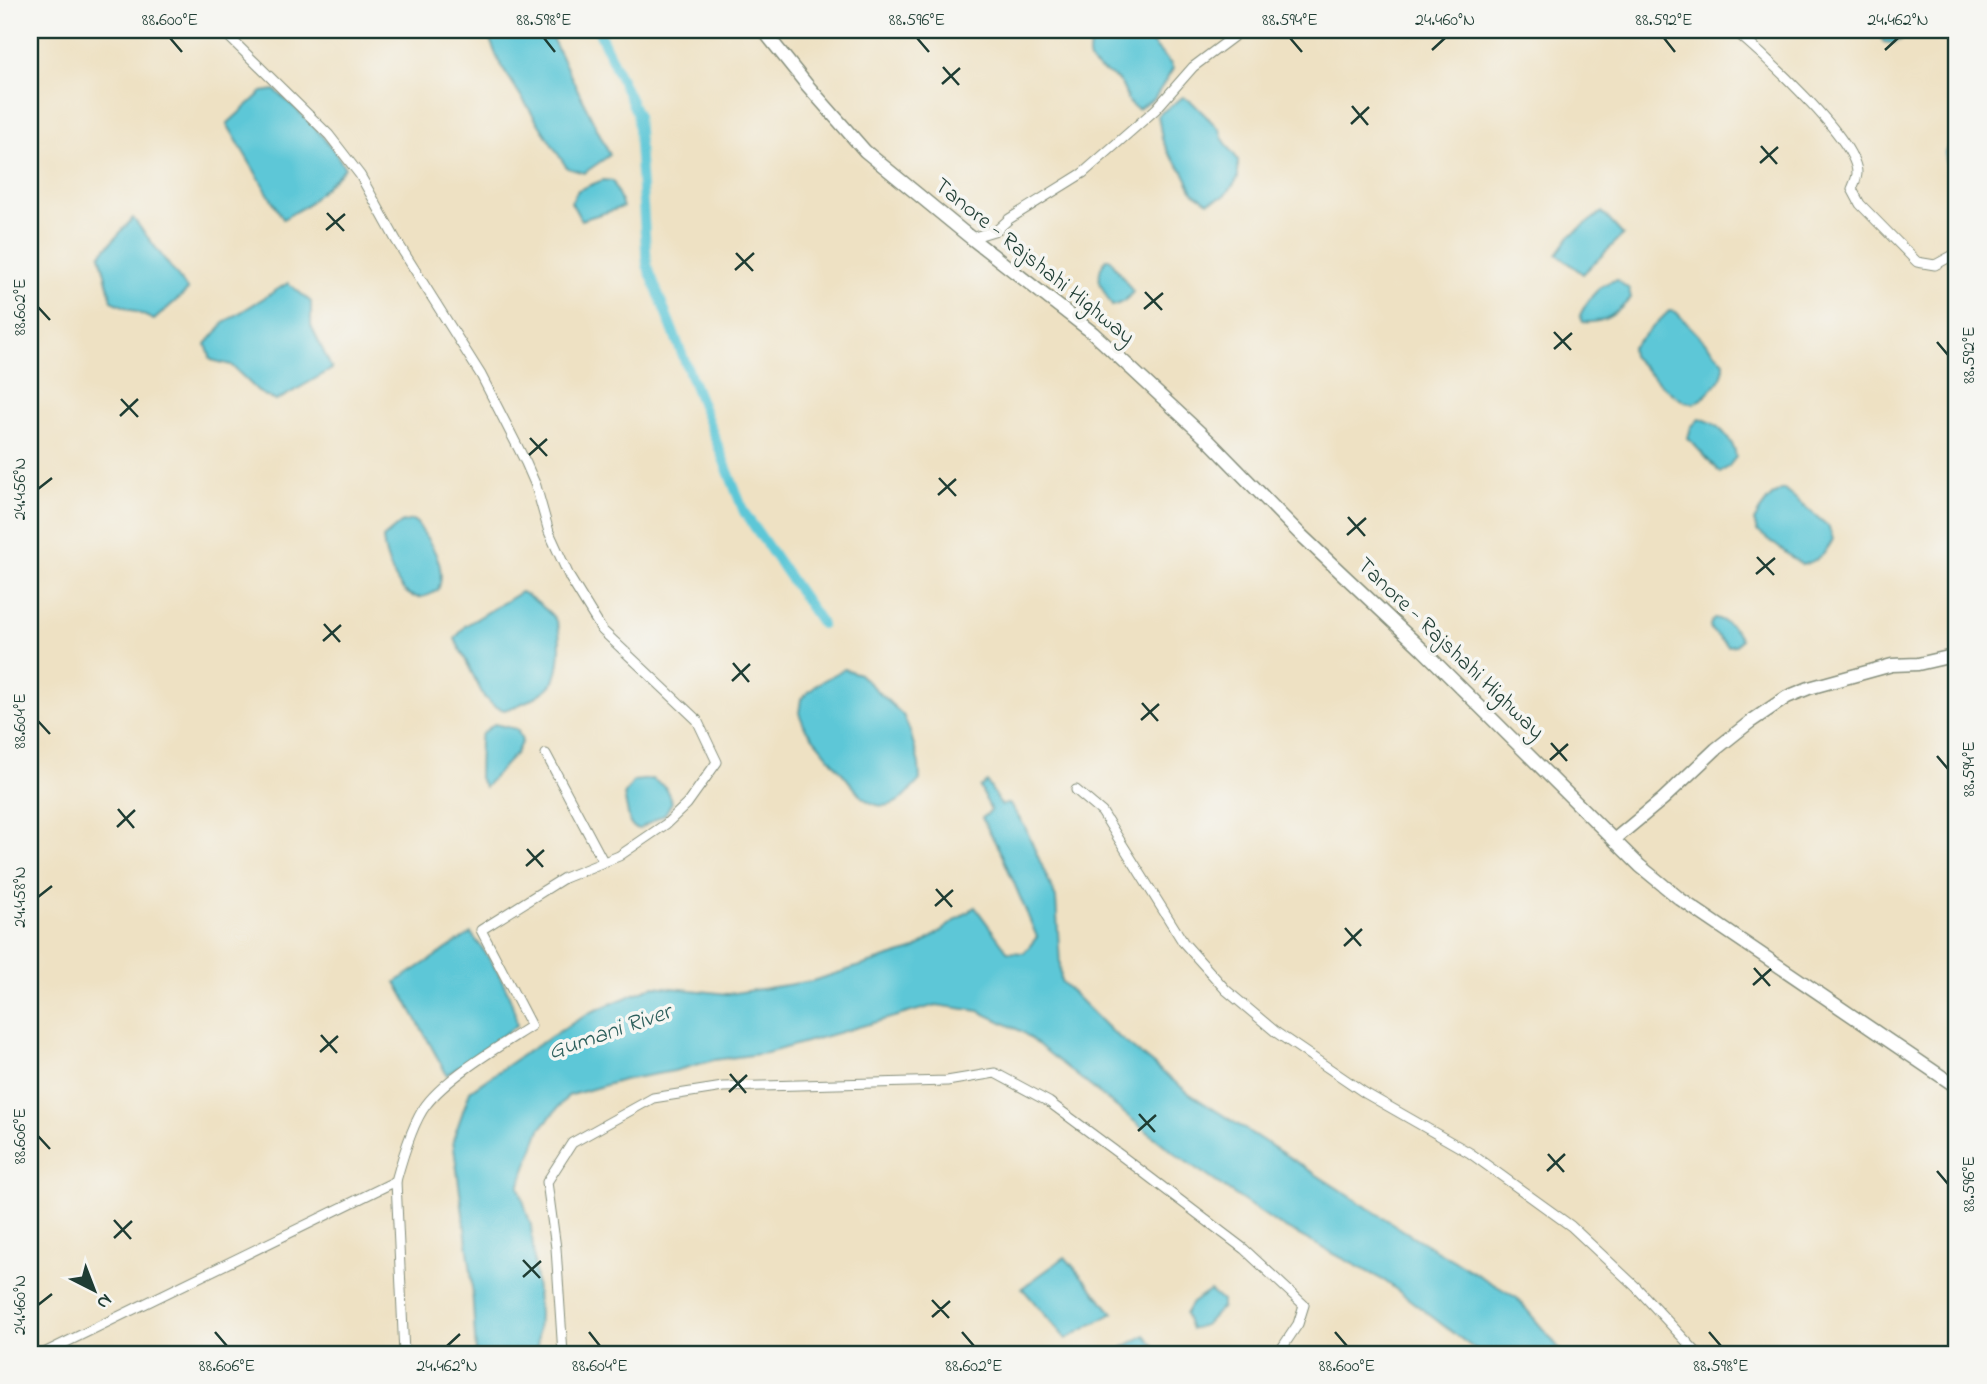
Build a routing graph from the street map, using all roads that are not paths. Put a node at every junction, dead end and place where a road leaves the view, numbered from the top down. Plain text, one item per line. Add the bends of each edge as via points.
1 (222, 30) edge
2 (763, 30) edge
3 (1236, 30) edge
4 (1734, 30) edge
5 (971, 237) junction
6 (1957, 253) edge
7 (1957, 656) edge
8 (546, 754) dead end
9 (1076, 790) dead end
10 (1615, 839) junction
11 (603, 861) junction
12 (1957, 1087) edge
13 (396, 1181) junction
14 (42, 1354) edge
15 (404, 1354) edge
16 (563, 1354) edge
17 (1278, 1354) edge
18 (1698, 1354) edge

1 - 11 street via 329,135 360,175 481,375 526,463 570,578 589,609 602,630 697,720 716,762 687,804 666,824 619,856
2 - 5 main road, Tanore - Rajshahi Highway via 865,151
3 - 5 street via 1083,173 997,230
4 - 6 street via 1817,110 1851,153 1857,172 1852,189 1860,204 1917,262 1935,265
5 - 10 main road, Tanore - Rajshahi Highway via 1093,332
7 - 10 main road via 1892,665 1787,697 1716,749
8 - 11 street
9 - 18 street via 1102,812 1183,942 1226,990 1310,1056 1470,1153 1571,1226
10 - 12 main road, Tanore - Rajshahi Highway via 1679,899
11 - 13 street via 564,878 481,930 531,1026 471,1066 427,1104
13 - 14 street
13 - 15 street
16 - 17 street via 547,1182 572,1143 653,1098 723,1087 947,1081 995,1073 1049,1102 1123,1157 1244,1249 1304,1305 1298,1324

